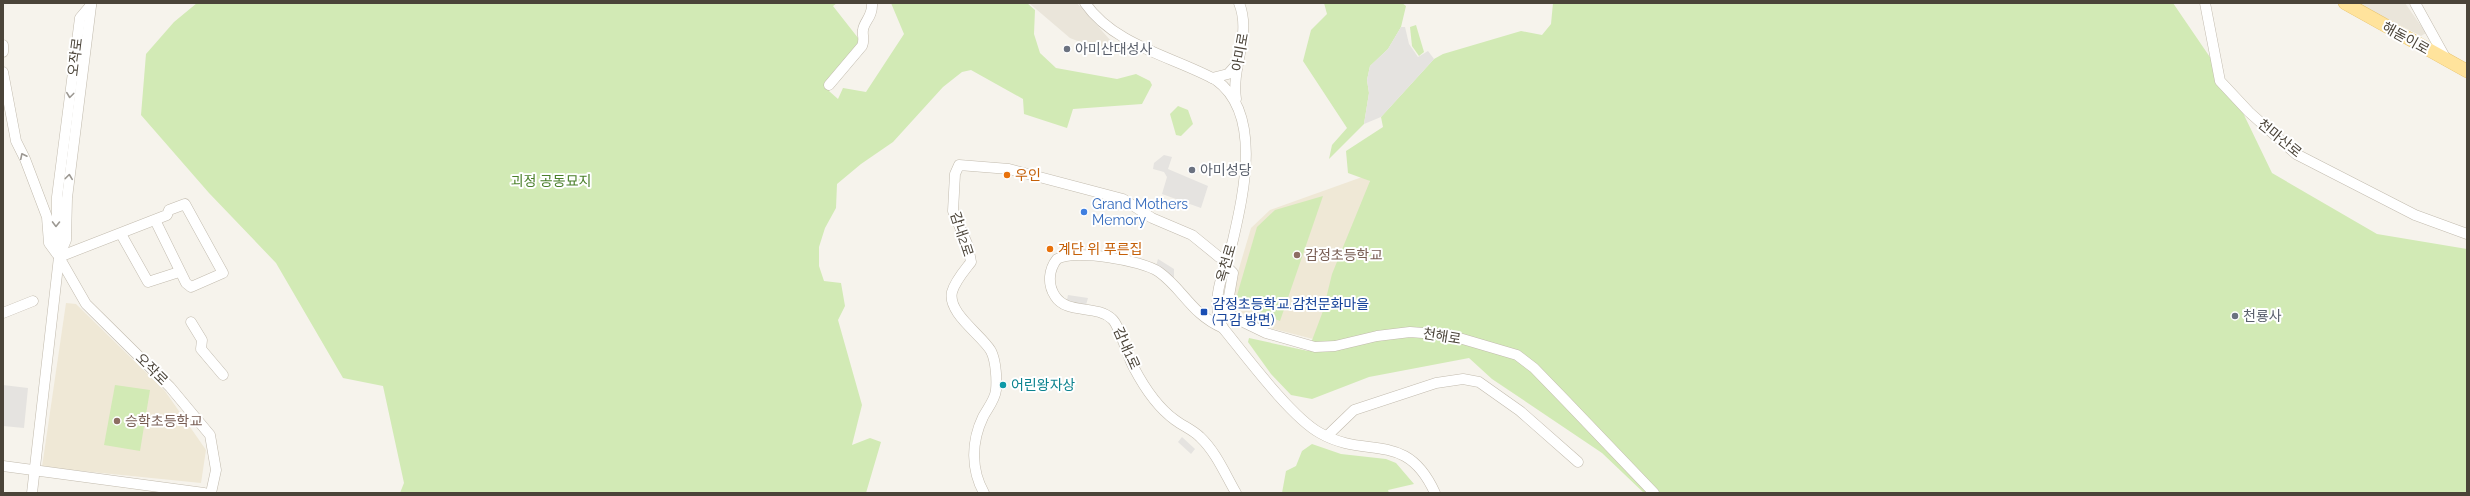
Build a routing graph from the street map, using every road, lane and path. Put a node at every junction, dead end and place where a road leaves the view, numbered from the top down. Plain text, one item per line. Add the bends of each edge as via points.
1 (872, 3) edge
2 (1085, 3) edge
3 (1239, 3) edge
4 (2204, 3) edge
5 (2345, 3) edge
6 (2415, 3) edge
7 (92, 4) edge
8 (3, 45) edge
9 (3, 52) edge
10 (2448, 61) junction
11 (1237, 64) junction
12 (2467, 71) edge
13 (3, 72) edge
14 (1212, 78) junction
15 (829, 85) dead end
16 (1236, 101) junction
17 (155, 220) junction
18 (120, 234) junction
19 (2467, 234) edge
20 (60, 257) junction
21 (1226, 262) junction
22 (179, 272) junction
23 (33, 301) dead end
24 (3, 313) edge
25 (191, 322) dead end
26 (1223, 328) junction
27 (224, 375) dead end
28 (1327, 436) junction
29 (1578, 462) dead end
30 (3, 466) edge
31 (34, 470) junction
32 (32, 493) edge
33 (204, 493) edge
34 (212, 493) edge
35 (984, 493) edge
36 (1236, 493) edge
37 (1435, 493) edge
38 (1654, 493) edge

1 - 15 street via 872,11 863,30 865,39 862,46
2 - 14 street, 옥천로 via 1101,21 1127,40
3 - 11 street, 아미로 via 1244,15 1244,30
4 - 19 street, 천마산로 via 2220,82 2296,154 2415,215
5 - 10 main road, 해돋이로
6 - 10 street
7 - 20 street, 오작로 via 67,198 66,240
8 - 9 street
10 - 12 main road, 해돋이로
11 - 14 street via 1228,74
11 - 16 street, 아미로 via 1234,86
20 -> 13 street via 49,243 47,217 16,141
14 - 16 street, 옥천로 via 1224,86
16 - 21 street, 옥천로 via 1245,132 1245,166 1233,240
17 - 18 street
17 - 22 street
17 - 22 street via 167,215 169,210 185,204 223,273 191,287
18 - 20 street
18 - 22 street via 148,282
20 - 31 street
20 - 34 street, 오작로 via 86,304 170,386 210,436 216,470
21 - 26 street, 옥천로 via 1216,302
21 - 35 street, 감내2로 via 1192,235 1152,218 1123,199 1016,171 959,165 955,174 953,211 968,246 971,262 954,286 951,294 952,303 991,352 996,390 978,428 974,457 976,477
21 - 38 street, 천해로 via 1232,273 1229,313 1266,333 1315,346 1335,346 1377,336 1410,332 1449,335 1517,355 1534,368
23 - 24 street
25 - 27 street via 202,340 201,349
26 - 28 street, 옥천로 via 1287,404 1307,423
26 - 36 street, 감내1로 via 1196,310 1164,276 1146,266 1108,257 1073,254 1057,259 1052,265 1050,287 1058,301 1072,308 1102,313 1115,322 1129,357 1149,392 1174,420 1199,436 1211,449
28 - 29 street via 1354,410 1436,383 1463,379 1479,382 1520,411
28 - 37 street, 옥천로 via 1345,443 1400,452 1416,465
30 - 31 street
31 - 32 street
31 - 33 street

